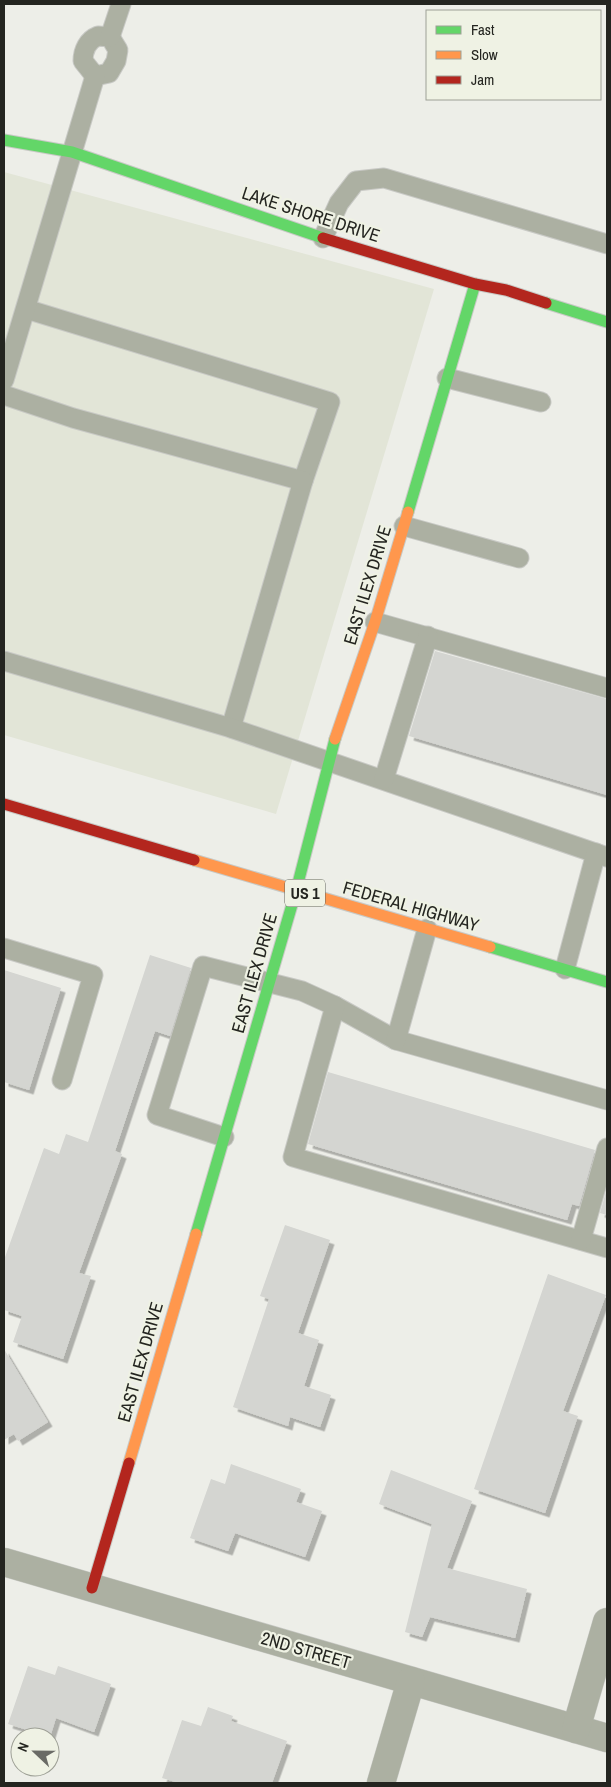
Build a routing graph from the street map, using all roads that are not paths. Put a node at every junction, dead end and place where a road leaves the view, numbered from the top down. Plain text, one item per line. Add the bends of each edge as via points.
1 (121, 4) edge
2 (110, 37) junction
3 (96, 76) junction
4 (4, 140) edge
5 (72, 152) junction
6 (323, 238) junction
7 (607, 244) edge
8 (475, 284) junction
9 (26, 309) junction
10 (607, 322) edge
11 (447, 378) junction
12 (4, 380) edge
13 (4, 395) edge
14 (541, 402) dead end
15 (304, 481) junction
16 (404, 526) junction
17 (519, 558) dead end
18 (375, 622) junction
19 (428, 636) junction
20 (4, 661) edge
21 (607, 688) edge
22 (231, 728) junction
23 (328, 760) junction
24 (384, 779) junction
25 (4, 808) edge
26 (602, 855) edge
27 (296, 891) junction
28 (427, 929) junction
29 (4, 948) edge
30 (565, 969) junction
31 (269, 982) junction
32 (607, 982) edge
33 (335, 1006) junction
34 (396, 1040) junction
35 (62, 1080) dead end
36 (607, 1100) edge
37 (224, 1137) junction
38 (607, 1148) edge
39 (581, 1240) junction
40 (607, 1248) edge
41 (4, 1562) edge
42 (92, 1588) junction
43 (607, 1622) edge
44 (411, 1681) junction
45 (576, 1729) junction
46 (607, 1738) edge
47 (381, 1783) edge

1 - 2 lane
2 - 3 lane via 118,50 116,61 109,72
2 - 3 lane via 92,38 85,51 85,66
3 - 5 lane
4 - 5 street, LAKE SHORE DRIVE
5 - 6 street, LAKE SHORE DRIVE
5 - 9 lane
6 - 7 lane via 339,203 356,181 384,178
6 - 8 street, LAKE SHORE DRIVE
8 - 10 street, LAKE SHORE DRIVE via 506,290
8 - 11 street, EAST ILEX DRIVE
9 - 12 lane
9 - 15 lane via 330,402
11 - 14 lane
11 - 16 street, EAST ILEX DRIVE
13 - 15 lane via 73,418
15 - 22 lane
16 - 17 lane
16 - 18 street, EAST ILEX DRIVE
18 - 19 lane
18 - 23 street, EAST ILEX DRIVE
19 - 21 lane
19 - 24 lane
20 - 22 lane
22 - 23 lane
23 - 24 lane
23 - 27 street, EAST ILEX DRIVE
24 - 26 lane
25 - 27 street, FEDERAL HIGHWAY / US 1
26 - 30 lane
27 - 28 street, FEDERAL HIGHWAY / US 1
27 - 31 street, EAST ILEX DRIVE
28 - 30 street, FEDERAL HIGHWAY / US 1
28 - 34 lane
29 - 35 lane via 93,975
30 - 32 street, FEDERAL HIGHWAY / US 1
31 - 33 lane via 302,991
31 - 37 street, EAST ILEX DRIVE
31 - 37 lane via 203,966 157,1114
33 - 34 lane
33 - 39 lane via 292,1157
34 - 36 lane
37 - 42 street, EAST ILEX DRIVE
38 - 39 lane
39 - 40 lane
41 - 42 street, 2ND STREET
42 - 44 street, 2ND STREET
43 - 45 street
44 - 45 street, 2ND STREET
44 - 47 street
45 - 46 street, 2ND STREET

